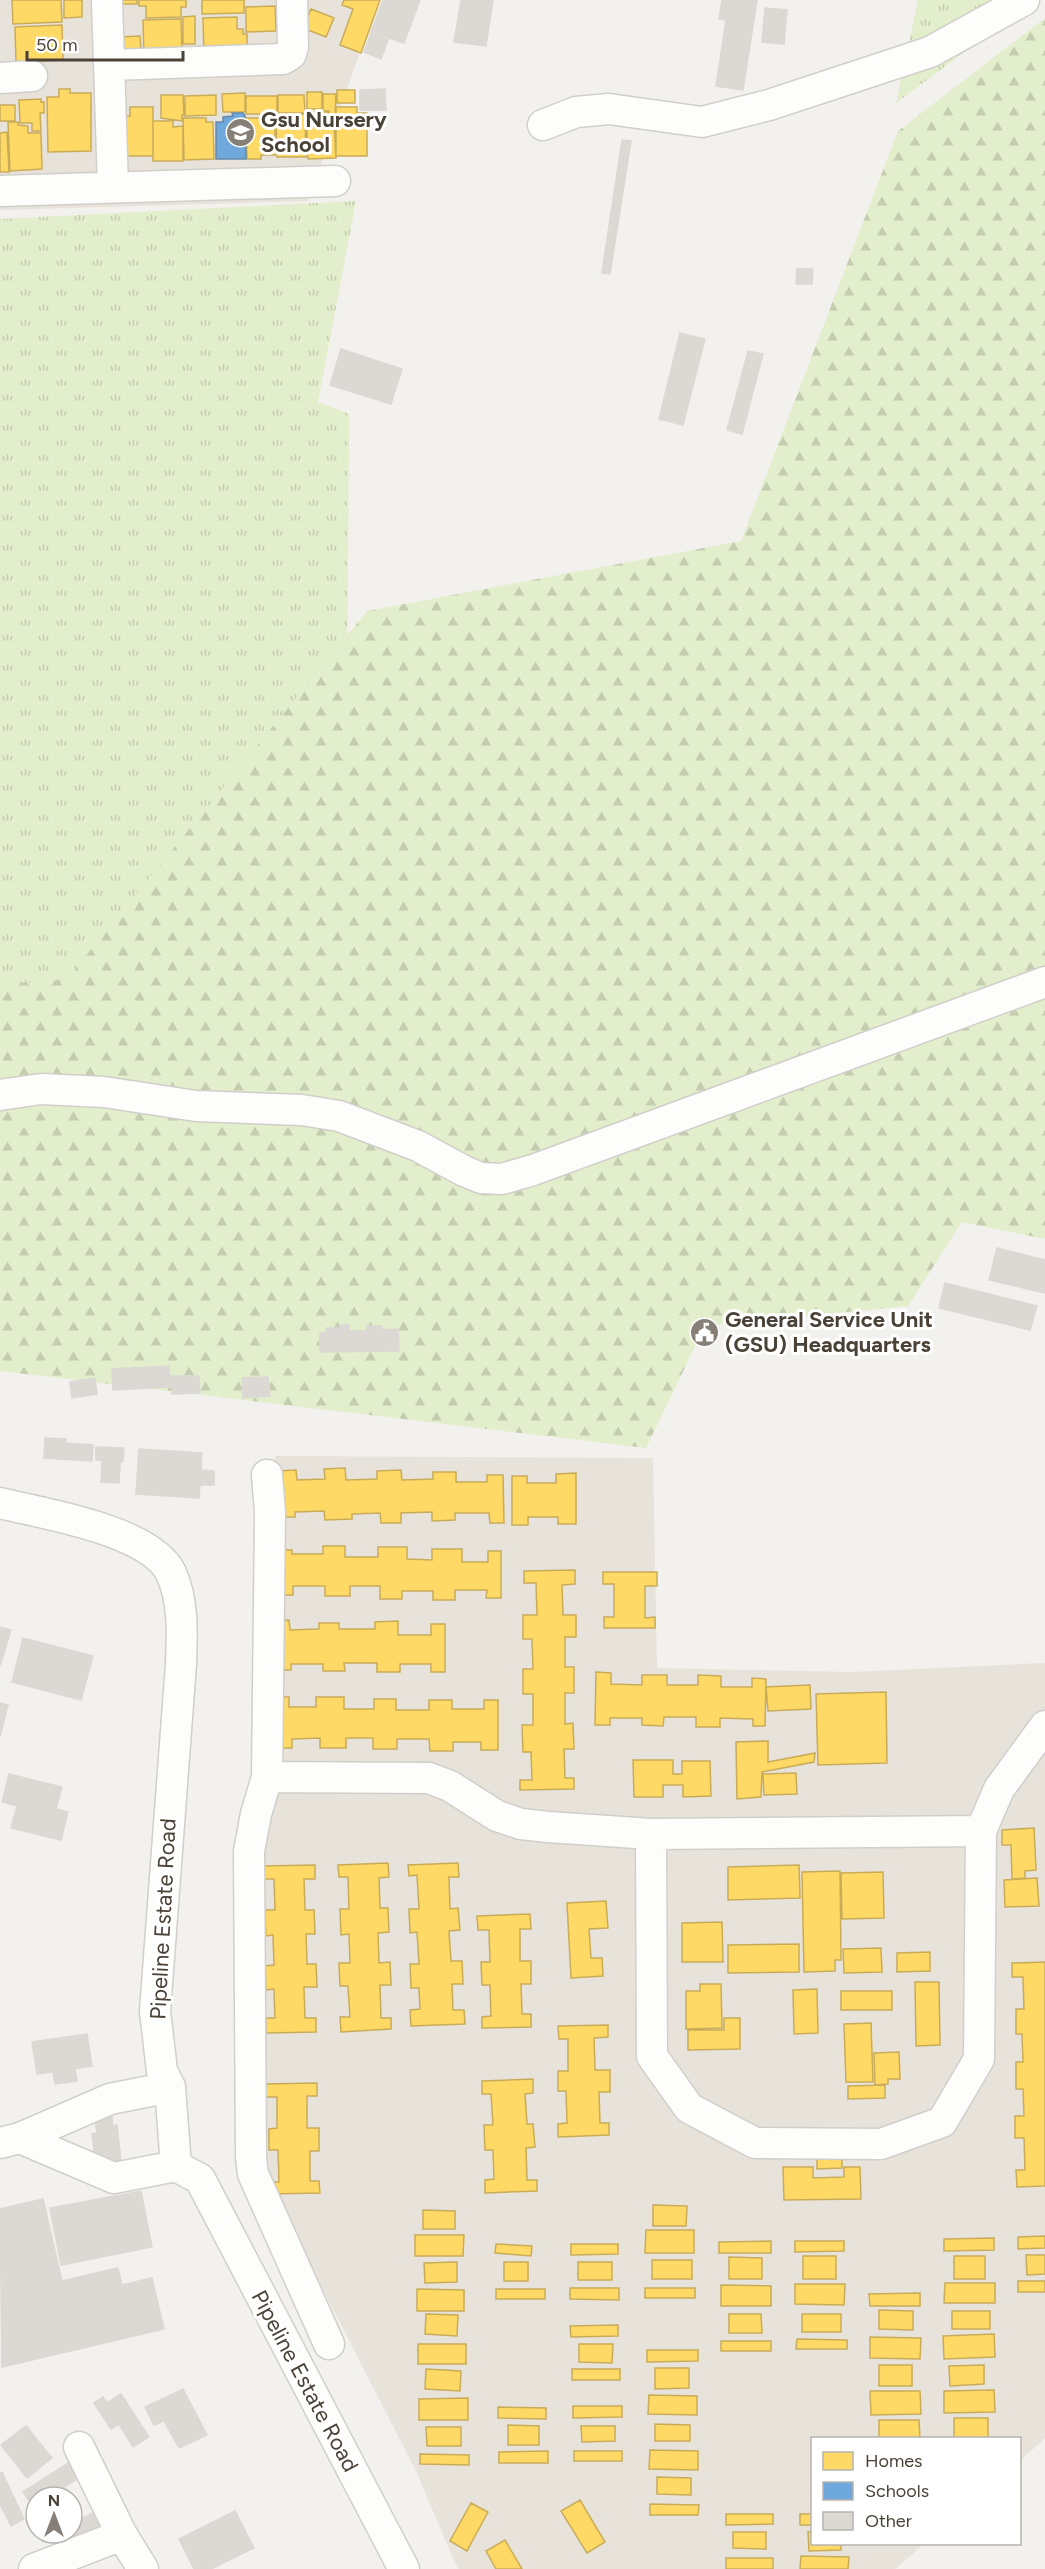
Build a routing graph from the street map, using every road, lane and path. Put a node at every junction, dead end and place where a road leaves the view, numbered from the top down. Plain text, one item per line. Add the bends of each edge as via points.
1 (106, 0) edge
2 (292, 0) edge
3 (1024, 0) edge
4 (110, 65) junction
5 (32, 76) dead end
6 (0, 78) edge
7 (543, 125) dead end
8 (335, 181) dead end
9 (113, 187) junction
10 (0, 191) edge
11 (1045, 982) edge
12 (0, 1095) edge
13 (267, 1475) dead end
14 (0, 1503) edge
15 (1045, 1726) edge
16 (267, 1777) junction
17 (981, 1831) junction
18 (651, 1834) junction
19 (170, 2087) junction
20 (10, 2140) edge
21 (176, 2166) junction
22 (329, 2344) dead end
23 (79, 2447) dead end
24 (122, 2535) junction
25 (34, 2569) edge
26 (143, 2569) edge
27 (404, 2569) edge

1 - 4 street
2 - 4 street via 293,47 283,60
3 - 7 street via 930,52 769,105 702,122 609,109 576,112
4 - 9 street
5 - 6 street
8 - 9 street
9 - 10 street
11 - 12 street via 502,1179 481,1178 418,1146 339,1116 302,1110 196,1106 104,1092 41,1089
13 - 16 street
14 - 19 street, Pipeline Estate Road via 89,1524 125,1537 151,1551 170,1572 177,1594 182,1618 179,1695 155,2011 162,2071
15 - 17 street via 999,1789
16 - 18 street via 429,1778 450,1786 497,1816 521,1824
16 - 22 street via 249,1851 251,2157 253,2174
17 - 18 street
17 - 18 street via 979,2059 942,2122 881,2144 755,2143 689,2108 652,2056
19 - 20 street via 110,2100
19 - 21 street, Pipeline Estate Road
20 - 21 street via 114,2178
21 - 27 street, Pipeline Estate Road via 200,2179
23 - 24 street
24 - 25 street
24 - 26 street

